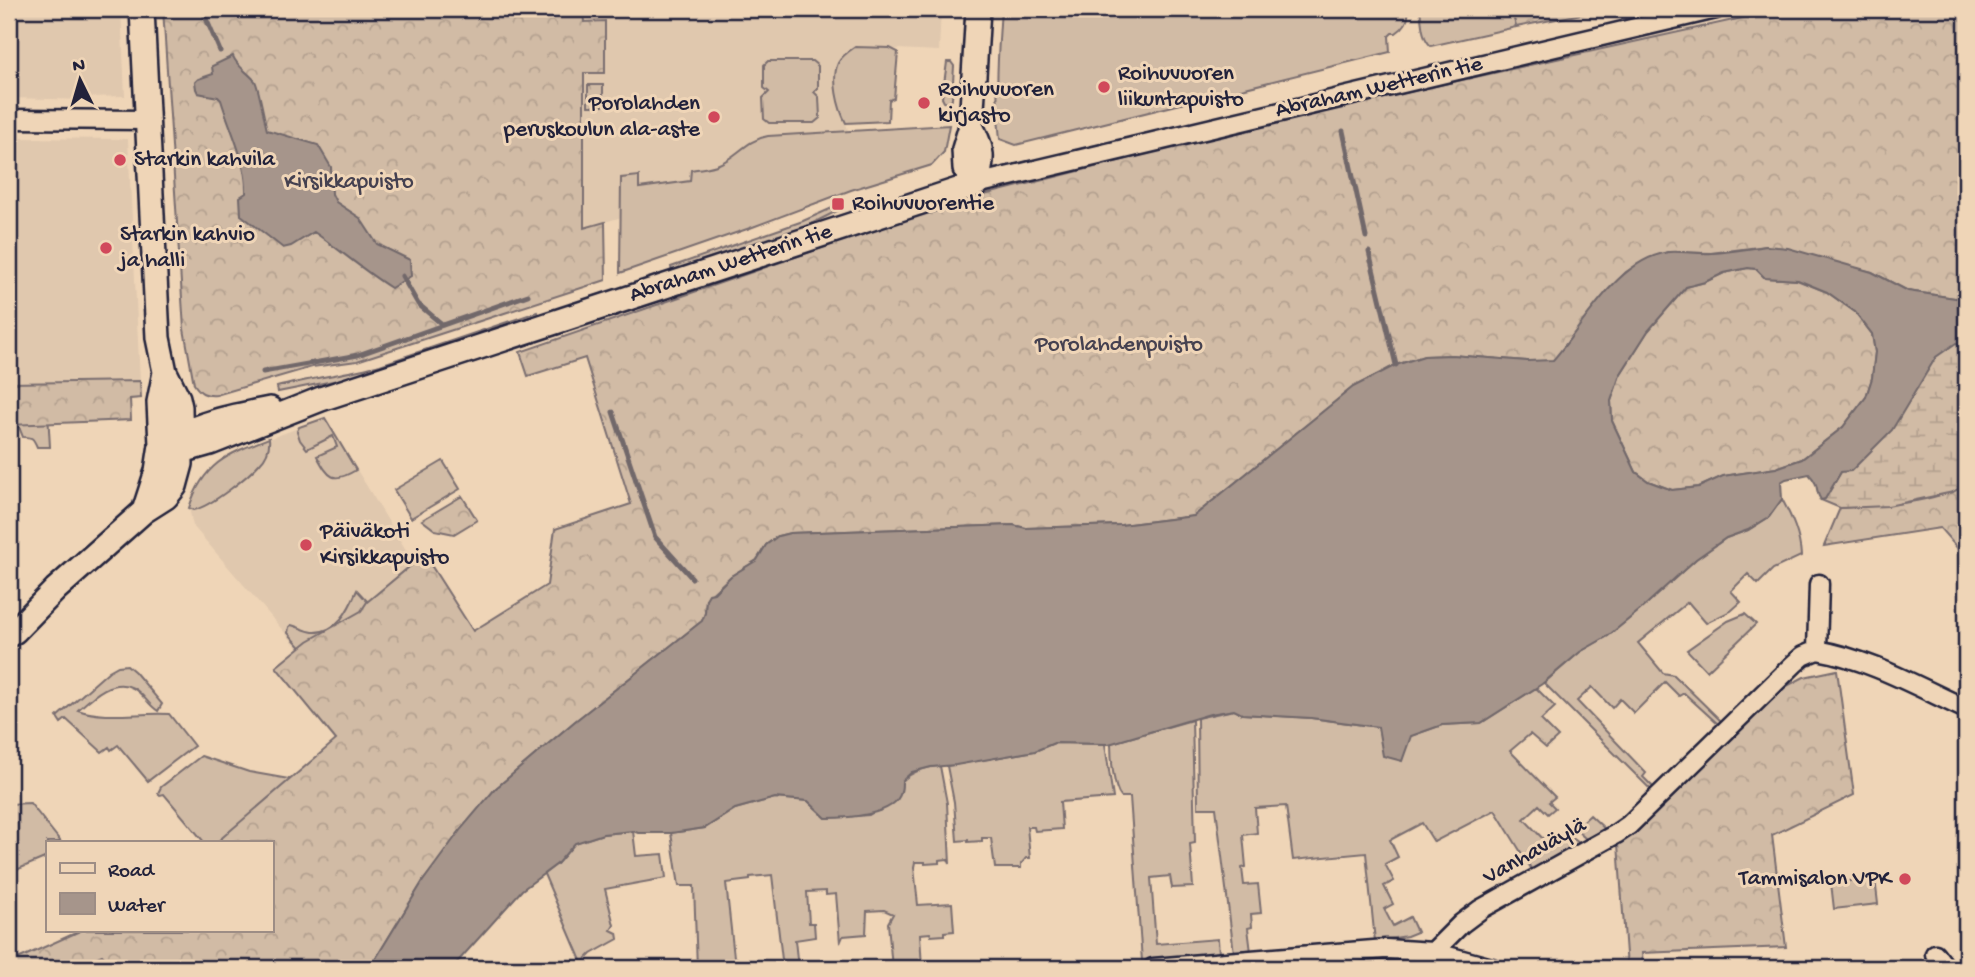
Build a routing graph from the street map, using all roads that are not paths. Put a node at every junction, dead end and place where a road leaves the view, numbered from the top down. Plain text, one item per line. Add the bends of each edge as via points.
1 (142, 9) edge
2 (978, 9) edge
3 (1717, 9) edge
4 (1673, 14) edge
5 (9, 119) edge
6 (148, 120) junction
7 (976, 184) junction
8 (175, 443) junction
9 (1819, 584) dead end
10 (55, 589) junction
11 (9, 616) edge
12 (9, 635) edge
13 (1817, 650) junction
14 (1966, 709) edge
15 (1433, 952) junction
16 (1153, 968) edge
17 (1421, 968) edge
18 (1492, 968) edge

1 - 6 main road
2 - 7 main road via 971,126 981,145 982,166
3 - 4 street, Abraham Wetterin tie
4 - 7 street, Abraham Wetterin tie
5 - 6 street
6 - 8 main road via 158,338 165,372 178,398
7 - 8 main road, Abraham Wetterin tie via 321,399 234,435
8 - 10 main road via 179,475 166,497
9 - 13 street
10 - 11 main road
10 - 12 main road
13 - 14 street via 1860,661
13 - 15 street, Vanhaväylä via 1794,664 1629,825 1481,909
15 - 16 street via 1386,949
15 - 17 street, Vanhaväylä
15 - 18 street

